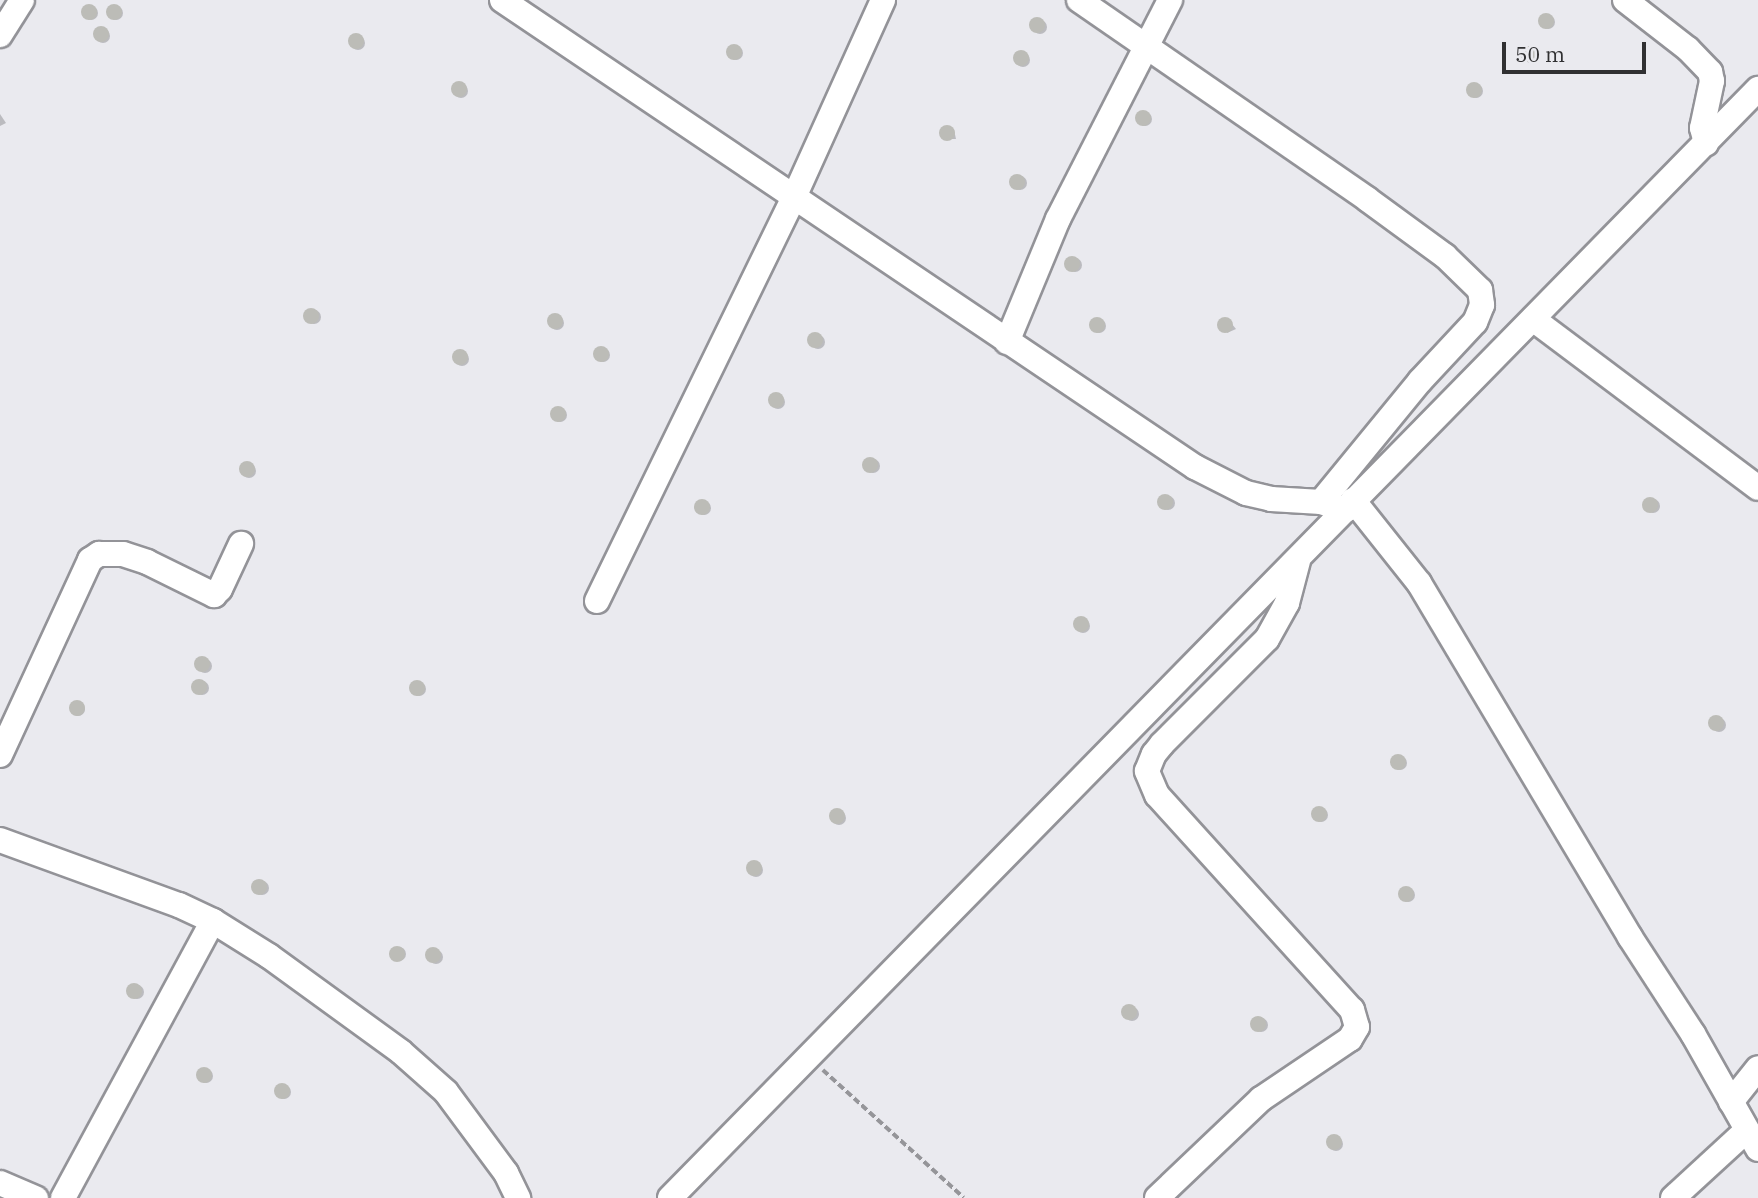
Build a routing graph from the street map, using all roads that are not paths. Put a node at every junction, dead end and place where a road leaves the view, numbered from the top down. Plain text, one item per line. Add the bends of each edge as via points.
1 (22, 0) edge
2 (502, 0) edge
3 (883, 0) edge
4 (1079, 0) edge
5 (1170, 0) edge
6 (1625, 0) edge
7 (0, 35) edge
8 (1147, 47) junction
9 (1756, 94) edge
10 (1706, 143) junction
11 (795, 195) junction
12 (1533, 319) junction
13 (1007, 342) junction
14 (1758, 488) edge
15 (1321, 502) junction
16 (1350, 505) junction
17 (241, 544) dead end
18 (1298, 559) junction
19 (597, 601) dead end
20 (0, 755) edge
21 (0, 840) edge
22 (213, 921) junction
23 (1758, 1068) edge
24 (1731, 1102) junction
25 (1752, 1139) edge
26 (0, 1183) edge
27 (36, 1198) edge
28 (63, 1198) edge
29 (518, 1198) edge
30 (670, 1198) edge
31 (1157, 1198) edge
32 (1673, 1198) edge

1 - 7 street
2 - 11 street
3 - 11 street
4 - 8 street
5 - 8 street
6 - 10 street via 1710,72 1702,128
8 - 13 street via 1058,219
8 - 15 street via 1445,256 1480,290 1482,305 1475,323 1420,381
9 - 10 street
10 - 12 street
11 - 13 street
11 - 19 street
12 - 14 street
12 - 16 street
13 - 15 street via 1223,482 1271,499
15 - 16 street
16 - 18 street
16 - 24 street via 1419,583
17 - 20 street via 214,595 123,554 99,554 90,560
18 - 30 street
18 - 31 street via 1287,603 1267,639 1162,744 1147,771 1157,795 1352,1010 1357,1027 1350,1039 1261,1099
21 - 22 street
22 - 28 street
22 - 29 street via 401,1052 437,1084 475,1129
23 - 24 street
24 - 25 street
25 - 32 street
26 - 27 street

